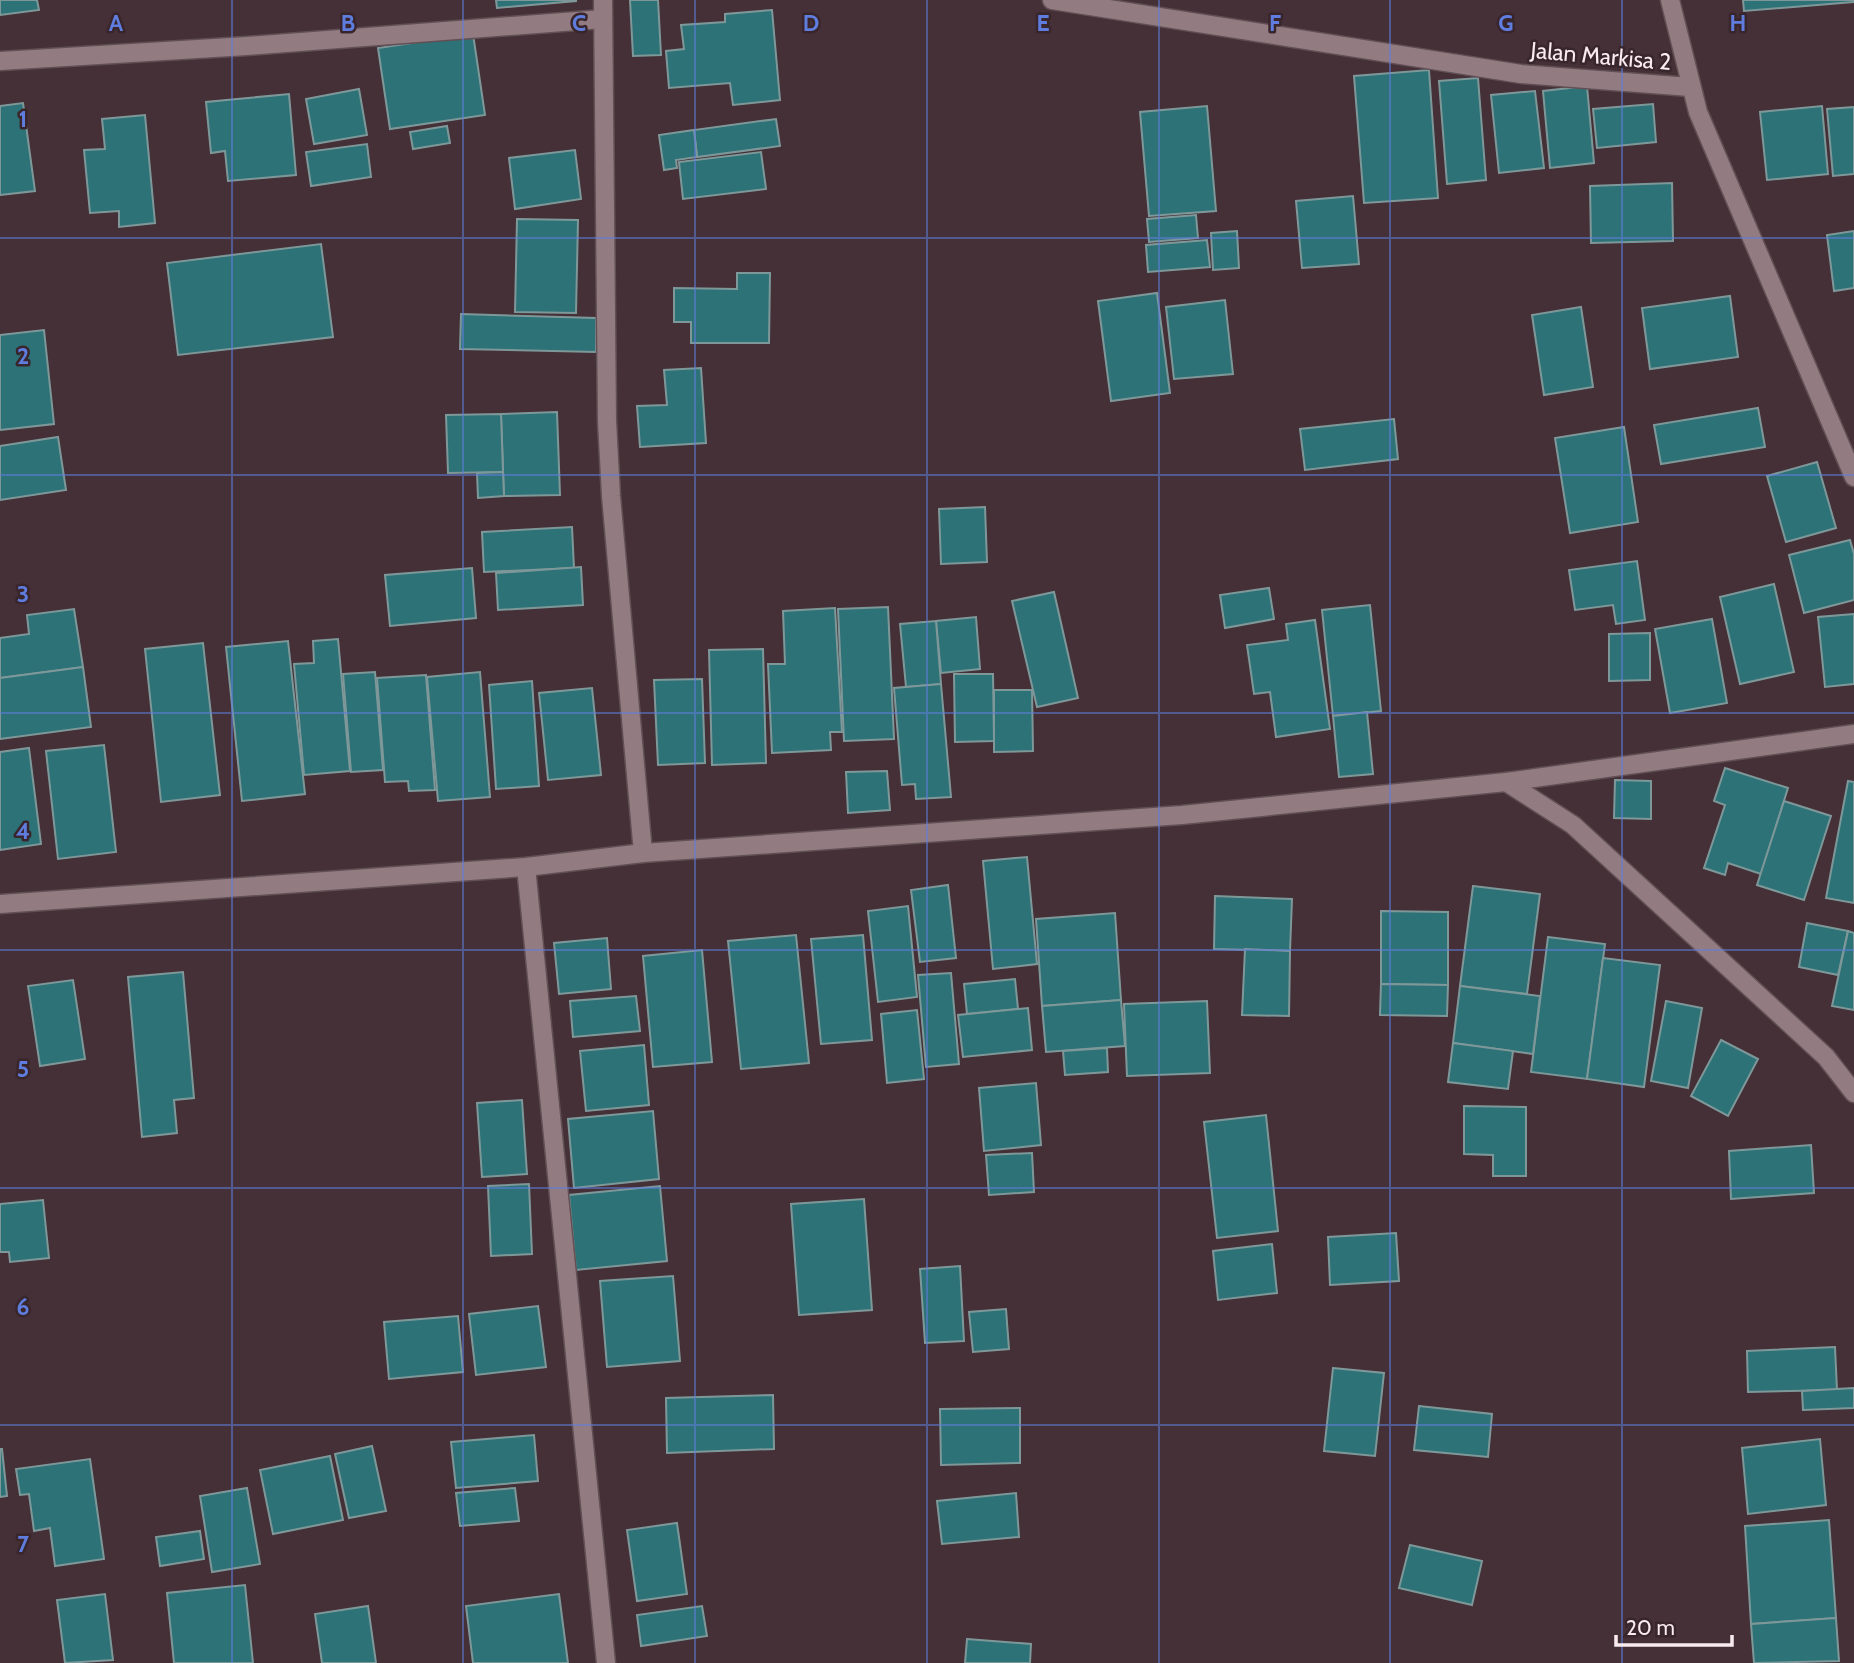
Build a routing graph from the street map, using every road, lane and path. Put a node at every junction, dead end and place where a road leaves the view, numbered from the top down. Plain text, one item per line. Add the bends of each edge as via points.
1 (603, 0) edge
2 (1052, 0) edge
3 (1670, 0) edge
4 (603, 19) junction
5 (0, 61) edge
6 (1690, 87) junction
7 (1854, 477) edge
8 (1854, 734) edge
9 (1506, 782) junction
10 (643, 853) junction
11 (526, 867) junction
12 (0, 904) edge
13 (1854, 1093) edge
14 (606, 1663) edge

1 - 4 street
2 - 6 street, Jalan Markisa 2 via 1521,74
3 - 6 street
4 - 5 street
4 - 10 street via 607,421
6 - 7 street
8 - 9 street
9 - 10 street via 1182,815
9 - 13 street via 1573,825 1826,1058
10 - 11 street
11 - 12 street
11 - 14 street

